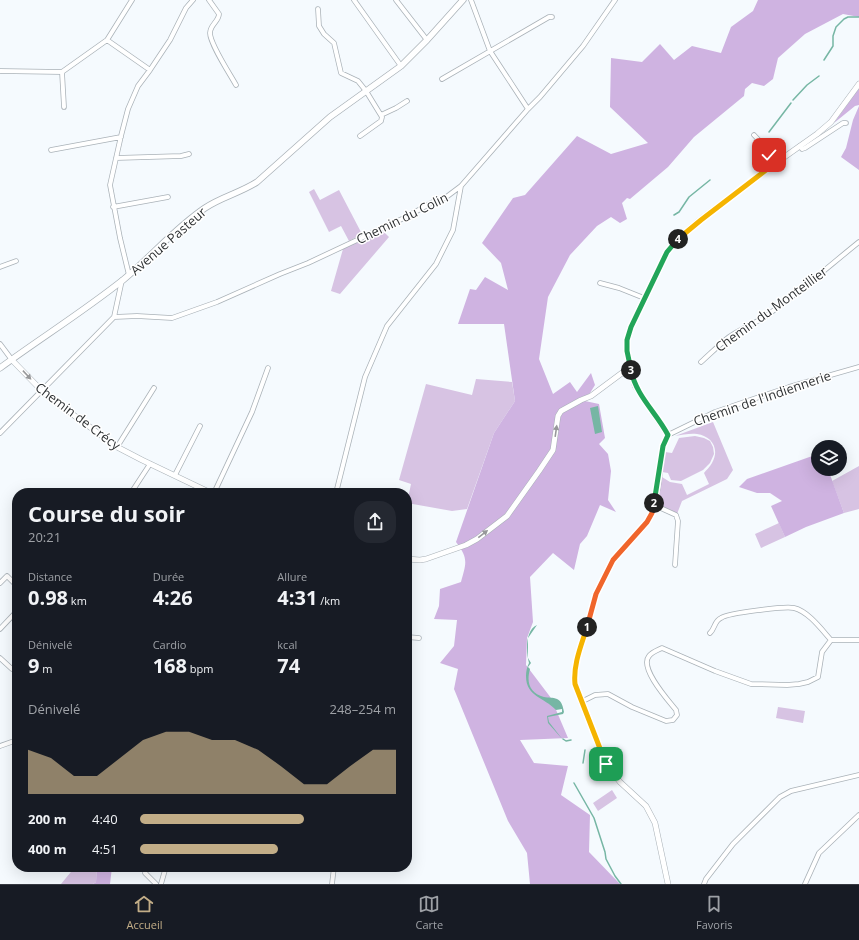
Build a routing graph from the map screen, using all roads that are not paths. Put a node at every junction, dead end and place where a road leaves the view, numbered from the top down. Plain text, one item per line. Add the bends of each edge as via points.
1 (132, 0) edge
2 (193, 0) edge
3 (209, 0) edge
4 (354, 0) edge
5 (396, 0) edge
6 (463, 0) edge
7 (471, 0) edge
8 (615, 0) edge
9 (318, 9) dead end
10 (552, 17) dead end
11 (107, 40) junction
12 (427, 40) junction
13 (490, 51) junction
14 (401, 66) junction
15 (150, 70) junction
16 (0, 71) edge
17 (62, 72) junction
18 (442, 79) dead end
19 (859, 84) edge
20 (236, 85) dead end
21 (366, 91) junction
22 (407, 101) dead end
23 (64, 107) dead end
24 (528, 110) junction
25 (381, 115) junction
26 (846, 123) dead end
27 (754, 135) dead end
28 (360, 136) dead end
29 (120, 137) junction
30 (800, 146) junction
31 (51, 150) dead end
32 (189, 154) dead end
33 (116, 158) junction
34 (766, 170) junction
35 (461, 186) junction
36 (168, 197) dead end
37 (113, 207) junction
38 (859, 242) edge
39 (16, 260) dead end
40 (0, 268) edge
41 (129, 275) junction
42 (122, 280) junction
43 (604, 284) dead end
44 (644, 298) junction
45 (114, 317) junction
46 (0, 344) edge
47 (12, 360) junction
48 (701, 362) dead end
49 (630, 367) junction
50 (859, 367) edge
51 (0, 368) edge
52 (268, 368) dead end
53 (154, 388) dead end
54 (41, 391) junction
55 (200, 426) dead end
56 (0, 433) edge
57 (668, 435) junction
58 (117, 447) junction
59 (150, 464) junction
60 (175, 475) junction
61 (135, 488) edge
62 (201, 488) edge
63 (216, 488) edge
64 (337, 488) edge
65 (654, 505) junction
66 (412, 559) edge
67 (675, 565) dead end
68 (12, 581) edge
69 (0, 583) edge
70 (12, 616) edge
71 (0, 628) edge
72 (710, 633) dead end
73 (412, 637) edge
74 (419, 638) dead end
75 (831, 640) junction
76 (859, 640) edge
77 (0, 658) edge
78 (12, 669) edge
79 (581, 702) junction
80 (12, 742) edge
81 (0, 746) edge
82 (859, 776) edge
83 (859, 815) edge
84 (145, 872) edge
85 (164, 872) edge
86 (333, 872) edge
87 (156, 884) edge
88 (161, 884) edge
89 (332, 884) edge
90 (668, 884) edge
91 (704, 884) edge
92 (806, 884) edge

1 - 11 street
2 - 15 street
3 - 20 street via 219,14 210,32 212,41
4 - 14 street
5 - 12 street
6 - 12 main road, Avenue Pasteur
7 - 13 street
8 - 24 street, Chemin du Colin via 583,46
9 - 21 street via 319,26 334,43 340,73 358,81
10 - 13 street
11 - 15 street
11 - 17 street
12 - 14 main road, Avenue Pasteur
13 - 18 street
13 - 24 street
14 - 21 main road, Avenue Pasteur
15 - 29 street via 138,86
16 - 17 street
17 - 23 street
19 - 30 street via 831,122
21 - 25 street
21 - 41 main road, Avenue Pasteur via 330,117 257,182 206,207 176,230
22 - 25 street
24 - 35 street, Chemin du Colin
25 - 28 street via 381,121
26 - 30 street via 805,148 802,149
27 - 34 street via 769,155 764,169
29 - 31 street
29 - 33 street
30 - 34 street
32 - 33 street
33 - 37 street via 110,185
34 - 44 street via 680,237 667,252
35 - 45 street, Chemin du Colin via 445,198 404,218 217,302 172,318
35 - 64 street via 453,230 436,264 387,326 365,377
36 - 37 street
37 - 41 street
38 - 48 street, Chemin du Monteillier via 820,276 764,317 729,337
39 - 40 street
41 - 42 main road, Avenue Pasteur
42 - 45 street
42 - 47 main road, Avenue Pasteur
43 - 44 street
44 - 49 street via 627,340
45 - 54 street
46 - 47 street
47 - 51 main road, Avenue Pasteur
47 -> 54 street, Chemin de Crécy
49 - 57 street via 636,386
66 -> 49 street via 420,560 466,545 507,516 553,450 561,411 591,396
50 - 57 street, Chemin de l'Indiennerie via 715,412
52 - 63 street via 252,412
53 - 58 street
54 - 56 street
54 - 58 street, Chemin de Crécy
55 - 60 street
57 - 65 street via 663,446
58 - 59 street, Chemin de Crécy
59 - 60 street, Chemin de Crécy
59 - 61 street
60 - 62 street, Chemin de Crécy
65 - 67 street via 676,515 678,521
65 - 79 street via 647,522 613,560 596,594 574,676
68 - 69 street via 7,576
70 - 71 street
72 - 75 street via 721,618 751,611 794,608 810,617
73 - 74 street
75 - 76 street
75 - 79 street via 822,652 818,677 808,682 787,686 752,684 716,672 662,648 656,651 648,656 646,664 651,676 676,710 677,715 673,720 666,720 632,707 608,694 595,695
77 - 78 street
79 - 90 street via 606,764 620,782 646,806 656,823
80 - 81 street
82 - 91 street via 791,791 780,797 733,844
83 - 92 street via 820,853
84 - 87 street
85 - 88 street
86 - 89 street

